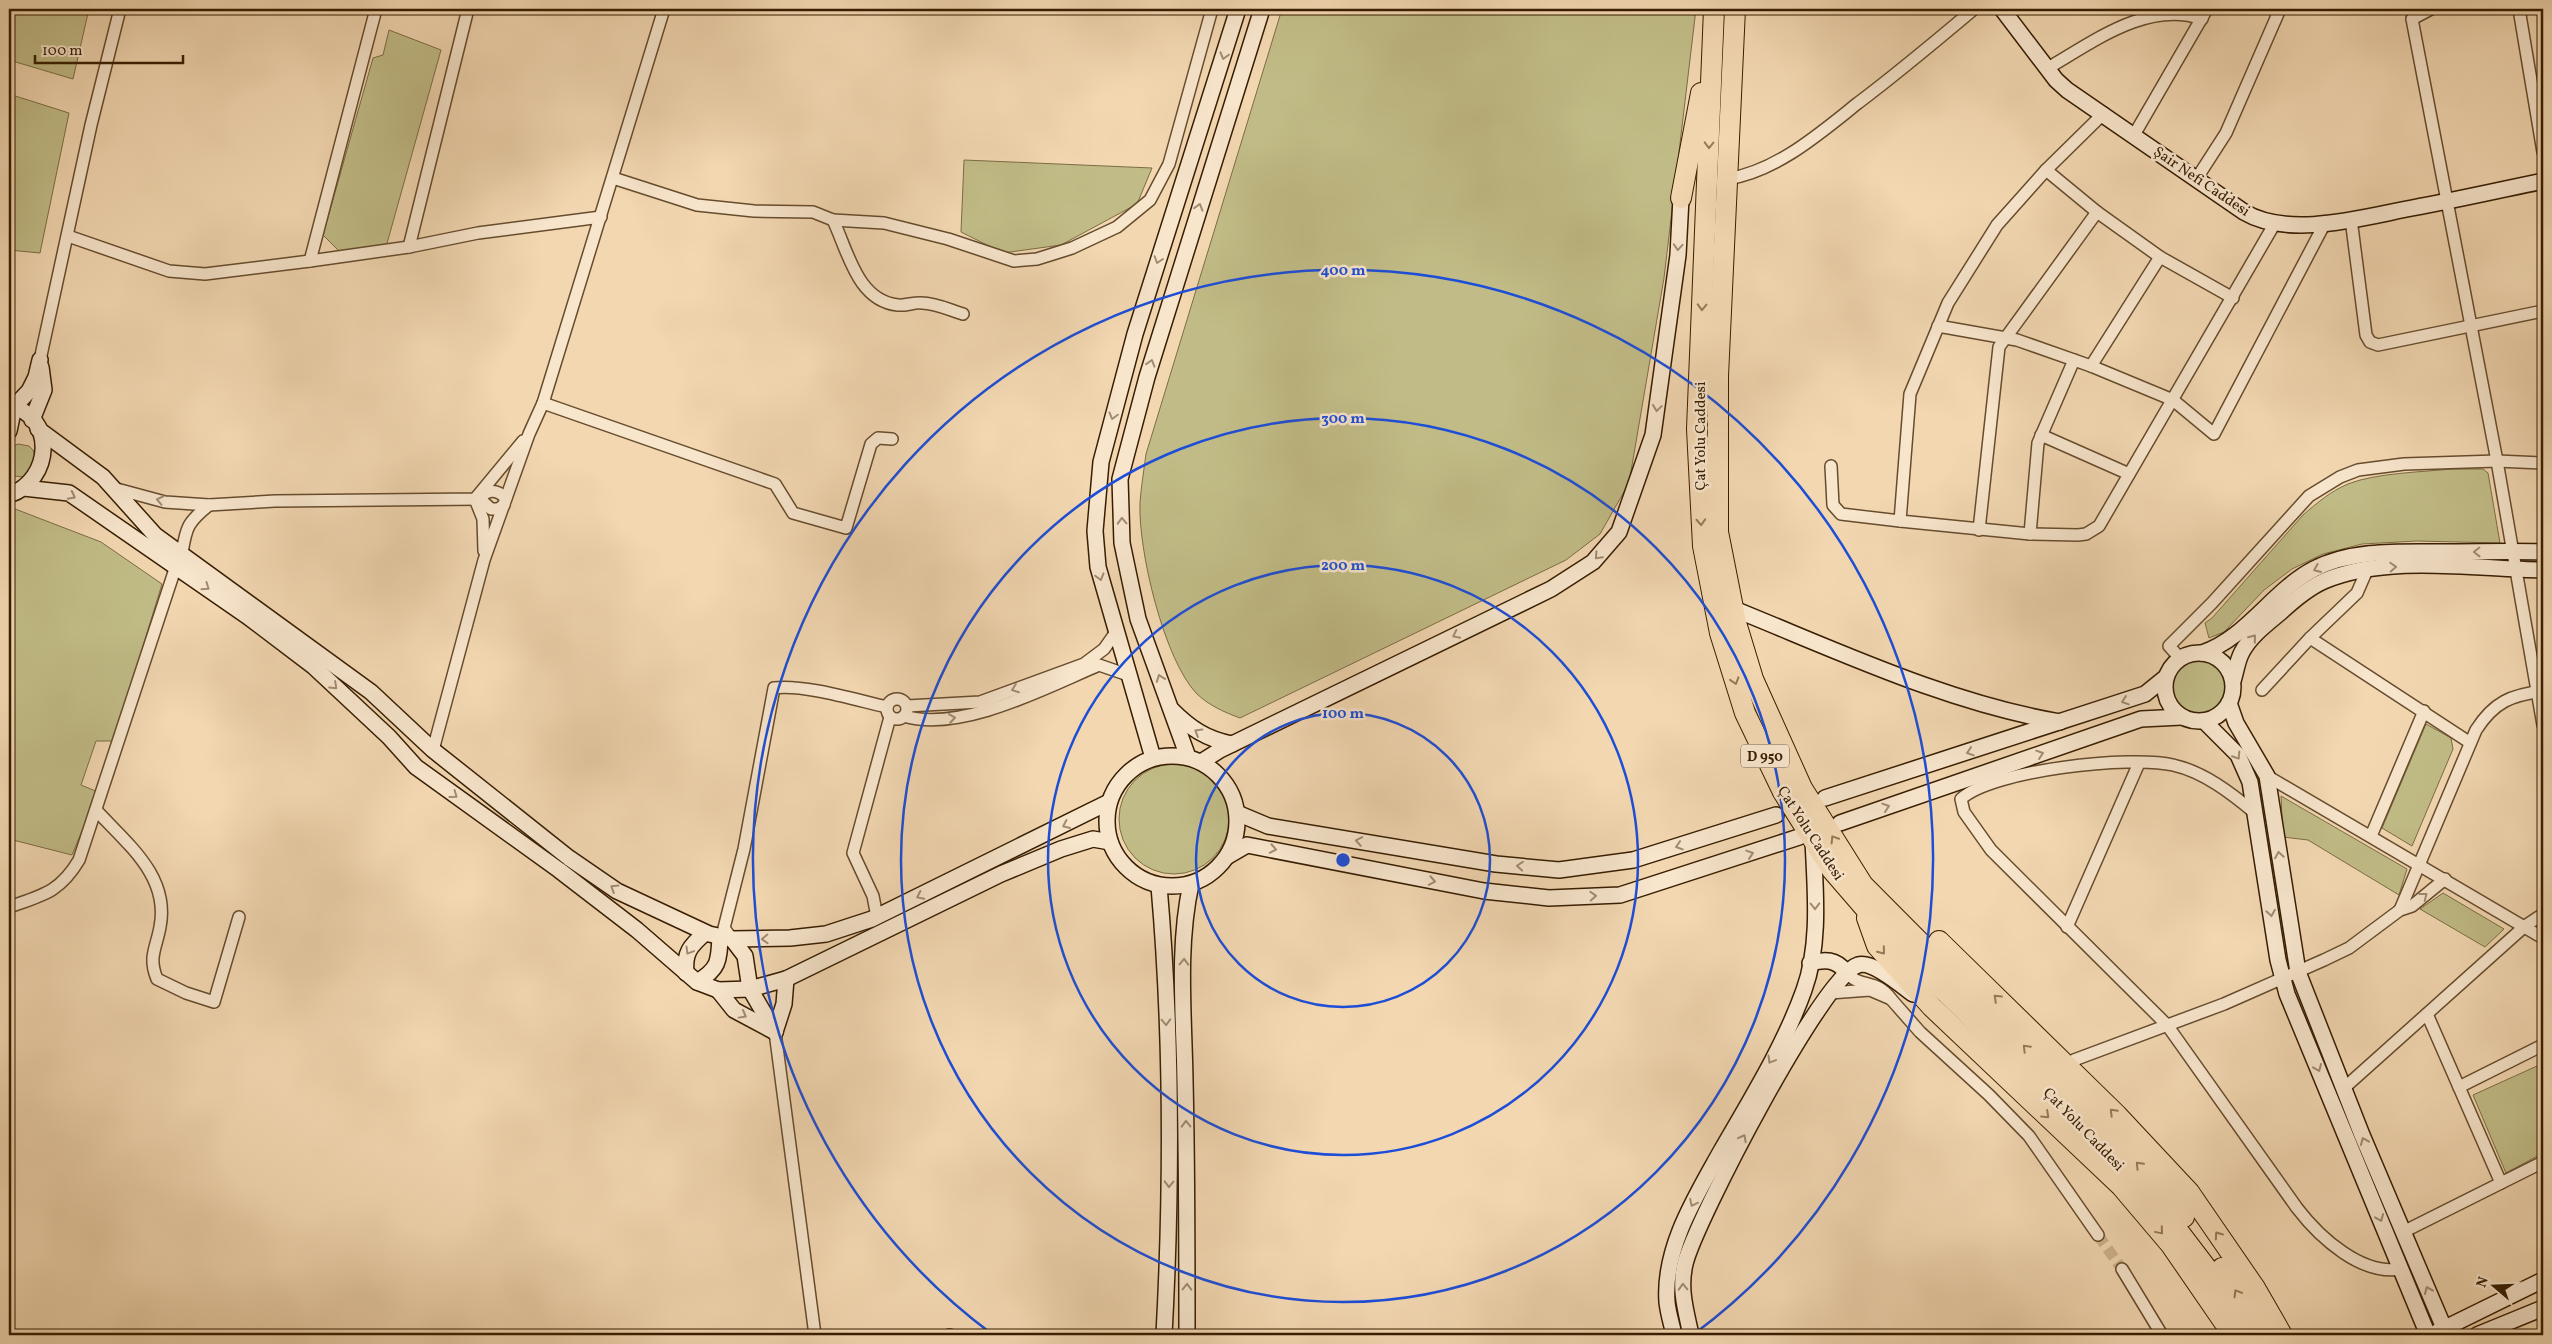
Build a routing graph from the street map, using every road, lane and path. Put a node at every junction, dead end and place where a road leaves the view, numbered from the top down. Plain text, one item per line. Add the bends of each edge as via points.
1 (120, 9) edge
2 (376, 9) edge
3 (468, 9) edge
4 (664, 9) edge
5 (1212, 9) edge
6 (1238, 9) edge
7 (1262, 9) edge
8 (1714, 9) edge
9 (1735, 9) edge
10 (1974, 9) edge
11 (2002, 9) edge
12 (2280, 9) edge
13 (2431, 9) edge
14 (2519, 9) edge
15 (2205, 14) edge
16 (1712, 37) junction
17 (2048, 68) junction
18 (2104, 114) junction
19 (2134, 135) junction
20 (2543, 152) edge
21 (2046, 170) junction
22 (613, 178) junction
23 (2197, 178) junction
24 (1727, 180) junction
25 (2543, 181) edge
26 (1681, 198) joint
27 (2448, 201) junction
28 (2097, 212) junction
29 (601, 217) junction
30 (2351, 219) junction
31 (834, 220) junction
32 (2275, 223) junction
33 (2325, 224) junction
34 (68, 236) junction
35 (409, 246) junction
36 (2160, 257) junction
37 (310, 261) junction
38 (2233, 298) junction
39 (2543, 311) edge
40 (963, 314) dead end
41 (1938, 326) junction
42 (2471, 326) junction
43 (2004, 337) junction
44 (40, 360) junction
45 (2074, 360) junction
46 (2091, 366) junction
47 (2173, 400) junction
48 (543, 403) junction
49 (11, 406) edge
50 (35, 424) junction
51 (9, 431) edge
52 (529, 434) junction
53 (2041, 435) junction
54 (892, 439) dead end
55 (2497, 461) junction
56 (2543, 463) edge
57 (1832, 466) dead end
58 (2129, 474) junction
59 (24, 488) junction
60 (113, 488) junction
61 (9, 494) edge
62 (478, 499) junction
63 (505, 501) junction
64 (209, 505) junction
65 (1900, 521) junction
66 (1979, 530) junction
67 (2030, 534) junction
68 (2513, 551) junction
69 (2543, 552) edge
70 (179, 560) junction
71 (484, 560) junction
72 (2367, 570) junction
73 (2516, 570) junction
74 (2543, 570) edge
75 (1734, 609) junction
76 (1116, 632) junction
77 (2310, 638) junction
78 (2202, 653) junction
79 (2180, 658) junction
80 (1128, 675) junction
81 (2166, 677) junction
82 (2233, 682) junction
83 (2262, 690) dead end
84 (2540, 692) edge
85 (2229, 702) junction
86 (1170, 709) junction
87 (905, 711) junction
88 (2424, 711) junction
89 (888, 712) junction
90 (2182, 717) junction
91 (2204, 720) junction
92 (2062, 722) junction
93 (2543, 725) edge
94 (2469, 742) junction
95 (1232, 744) junction
96 (433, 750) junction
97 (1153, 758) junction
98 (1194, 760) junction
99 (2139, 763) junction
100 (2267, 776) junction
101 (1824, 798) dead end
102 (1110, 802) junction
103 (96, 810) junction
104 (1238, 813) junction
105 (2254, 813) junction
106 (1776, 815) dead end
107 (1840, 823) dead end
108 (2371, 836) junction
109 (1806, 838) junction
110 (1110, 842) junction
111 (1228, 856) junction
112 (2419, 864) junction
113 (1854, 871) junction
114 (2445, 879) junction
115 (1191, 884) junction
116 (1159, 886) junction
117 (1863, 906) junction
118 (9, 907) edge
119 (2400, 910) junction
120 (2543, 914) edge
121 (239, 917) dead end
122 (877, 917) junction
123 (2525, 926) junction
124 (2067, 927) junction
125 (705, 932) junction
126 (726, 934) junction
127 (2543, 938) edge
128 (1809, 968) junction
129 (1846, 972) junction
130 (2298, 972) junction
131 (691, 978) junction
132 (2282, 978) junction
133 (786, 979) junction
134 (750, 989) junction
135 (718, 990) junction
136 (1830, 993) junction
137 (1891, 999) junction
138 (1932, 1007) junction
139 (2427, 1014) junction
140 (2167, 1026) junction
141 (775, 1032) junction
142 (2542, 1050) edge
143 (2067, 1066) junction
144 (2459, 1087) junction
145 (2343, 1089) junction
146 (2543, 1162) edge
147 (2501, 1182) junction
148 (2403, 1232) junction
149 (2098, 1234) tunnel mouth
150 (2122, 1268) tunnel mouth
151 (2401, 1269) junction
152 (2543, 1280) edge
153 (2543, 1308) edge
154 (2438, 1333) edge
155 (815, 1335) edge
156 (1164, 1335) edge
157 (1187, 1335) edge
158 (1674, 1335) edge
159 (1691, 1335) edge
160 (2162, 1335) edge
161 (2232, 1335) edge
162 (2245, 1335) edge
163 (2262, 1335) edge
164 (2282, 1335) edge
165 (2477, 1335) edge

1 - 34 street via 91,124
2 - 37 street
3 - 35 street
4 - 22 street
5 - 31 street via 1169,164 1150,200 1117,227 1064,251 1037,259 1014,261 948,239 884,223
6 -> 76 main road via 1135,334 1101,462 1095,531 1098,567
86 -> 7 main road via 1138,619 1122,544 1120,479 1147,377
8 - 16 highway, Çat Yolu Caddesi / D 950
9 - 24 highway, Çat Yolu Caddesi / D 950
10 - 24 street via 1908,65 1816,135 1765,168
11 - 17 main road, Şair Nefi Caddesi
12 - 23 street via 2226,134
13 - 27 street via 2412,19
14 - 20 street
15 - 17 street via 2171,10 2144,14 2114,28
15 - 19 street
16 - 26 highway
16 -> 109 highway, Çat Yolu Caddesi / D 950 via 1698,429 1702,546 1720,633 1745,713
17 - 18 main road, Şair Nefi Caddesi via 2067,90
18 - 19 main road, Şair Nefi Caddesi
18 - 21 street
19 - 23 main road, Şair Nefi Caddesi
21 - 28 street
21 - 41 street via 1996,225 1962,278
22 - 29 street
22 - 31 street via 697,205 754,211 813,212
23 - 32 main road, Şair Nefi Caddesi via 2251,216
24 - 75 highway, Çat Yolu Caddesi / D 950 via 1718,376 1718,532
25 - 27 main road, Şair Nefi Caddesi
26 -> 95 main road via 1678,255 1653,435 1619,532 1593,562 1551,588
27 - 30 main road, Şair Nefi Caddesi
27 - 42 street
28 - 36 street
28 - 43 street
29 - 35 street via 478,233
29 - 48 street
30 - 33 main road, Şair Nefi Caddesi
30 - 42 street via 2366,335 2370,342 2378,345
31 - 40 street via 857,275 877,298 898,305 922,302
32 - 33 main road, Şair Nefi Caddesi
32 - 38 street
33 - 47 street via 2214,434
34 - 37 street via 169,271 205,274
34 - 44 street
35 - 37 street
36 - 38 street
36 - 46 street
38 - 47 street
39 - 42 street
41 - 43 street
41 - 65 street via 1910,394
42 - 55 street
43 - 45 street
43 - 66 street via 1997,352
44 - 49 main road via 29,391
44 - 50 main road via 44,390
45 - 46 street
45 - 53 street
46 - 47 street
47 - 58 street
48 - 52 street
48 - 54 street via 775,484 794,513 846,528 870,444 878,438
49 - 50 main road
49 - 51 main road
50 - 59 main road via 43,448 40,468
50 - 60 main road
52 - 62 street
52 - 63 street
53 - 58 street
53 - 67 street
55 - 56 street
55 - 68 street
55 - 79 street via 2377,466 2340,476 2323,486 2282,524 2169,646
57 - 65 street via 1833,505 1841,514
58 - 67 street via 2105,518 2094,531 2078,535
59 - 61 main road
59 -> 70 main road via 69,493
64 -> 60 street via 164,502
60 - 70 main road
62 - 63 street via 491,509 498,508
62 - 63 street via 492,491 500,492
62 - 64 street via 275,501
62 - 71 street via 483,519
63 - 71 street
64 - 70 street via 190,521
65 - 66 street
66 - 67 street
68 - 69 main road
68 - 73 street
68 -> 78 main road via 2395,552 2355,556 2315,568 2282,590 2230,638
70 - 96 main road via 370,692
70 - 103 street
70 -> 131 main road via 313,666 416,767 559,870 637,930
71 - 96 street
72 -> 73 main road via 2437,566
72 - 77 street via 2357,593
82 -> 72 main road via 2242,652 2260,630 2301,594 2323,582
73 - 74 main road
73 - 84 street
75 - 92 main road via 1823,647 1953,694 2004,711
113 -> 75 highway, Çat Yolu Caddesi / D 950 via 1802,788 1753,679
76 - 80 main road
76 -> 87 street via 1104,649 1084,664 980,702
77 - 83 street
77 - 88 street
78 - 79 main road
78 - 82 main road via 2223,662
79 - 81 main road
87 -> 80 street via 932,720 964,716 1012,701 1099,665
80 - 97 main road
81 - 90 main road via 2168,700
81 -> 92 main road via 2145,694
82 - 85 main road
84 - 93 street
84 - 94 street via 2496,705
85 - 91 main road via 2214,717
85 - 100 main road via 2236,723
95 -> 86 main road via 1196,732
86 - 98 main road
87 - 89 street via 897,720
87 - 89 street via 898,698 891,700
88 - 94 street
88 - 108 street
89 - 122 street via 853,853 873,896
89 - 126 street via 826,694 774,688
90 - 91 main road
107 -> 90 main road via 2141,719
91 -> 105 main road via 2238,755 2250,782
92 -> 101 main road
94 - 112 street
95 - 98 main road
125 -> 96 main road via 617,891 569,858
97 - 98 main road via 1170,756
97 - 102 main road via 1134,768 1124,778
98 - 104 main road via 1224,781
99 - 105 street via 2172,764 2198,773
99 - 124 street
99 - 124 street via 2046,770 1992,783 1970,791 1961,799 1964,812 1992,850
100 - 108 street
130 -> 100 main road
102 - 110 main road via 1107,824
102 -> 122 main road
103 - 118 street via 79,860 68,879 57,888
103 - 121 street via 155,877 161,899 161,925 151,965 157,979 214,1002
106 -> 104 main road via 1633,860 1559,870 1496,864 1268,826
104 - 111 main road via 1234,842
105 -> 132 main road
108 - 112 street
111 -> 109 main road via 1247,845 1484,891 1549,898 1620,895
109 - 117 highway, Çat Yolu Caddesi / D 950
109 -> 128 main road via 1815,919
110 - 116 main road via 1123,864 1139,878
110 - 133 main road via 1093,839 1018,866
111 - 115 main road via 1218,868
112 - 114 street
112 - 119 street
143 -> 113 highway via 1920,923
163 -> 113 highway, Çat Yolu Caddesi / D 950 via 2222,1268 2166,1193 1863,885
119 -> 114 street via 2412,906
114 - 123 street
115 - 116 main road
157 -> 115 main road via 1188,1193 1183,976 1186,909
116 -> 156 main road via 1170,1153
117 -> 138 highway via 1877,946
117 - 162 highway, Çat Yolu Caddesi / D 950 via 1896,944 2035,1079 2163,1211 2211,1274
119 - 130 street via 2349,948
120 - 123 street
122 -> 126 main road via 826,934 790,938
123 - 127 street
123 - 139 street
124 - 140 street
125 - 126 main road
125 -> 131 main road via 690,946 684,958
126 - 131 main road via 713,972
126 - 134 main road via 745,956
128 - 129 main road via 1824,959 1841,965
128 - 136 main road via 1810,983
128 -> 158 main road via 1805,988 1783,1041 1694,1200 1680,1232 1669,1276 1667,1302
129 - 136 main road
129 - 137 street via 1852,979 1877,985
129 - 138 main road via 1861,964 1875,968
130 - 132 street
130 - 145 main road
131 - 135 main road
132 - 140 street
132 -> 151 main road
133 - 134 main road
133 - 141 main road via 784,1004
134 - 135 main road
134 - 141 main road
135 -> 141 main road via 734,1010
136 - 137 street via 1870,990
159 -> 136 main road via 1681,1287 1696,1231 1776,1077
137 - 149 street via 1920,1032 2029,1136
138 -> 161 highway via 2121,1186 2171,1244
139 - 144 street
139 - 145 street
140 - 143 street via 2074,1060
140 - 151 street via 2315,1230 2369,1267
141 - 155 street
142 - 144 street
164 -> 143 highway via 2255,1288 2189,1192
144 - 147 street
148 -> 145 main road
146 - 147 street
147 - 148 street
154 -> 148 main road
150 - 160 street
151 - 154 main road
152 - 154 main road
153 - 165 main road

